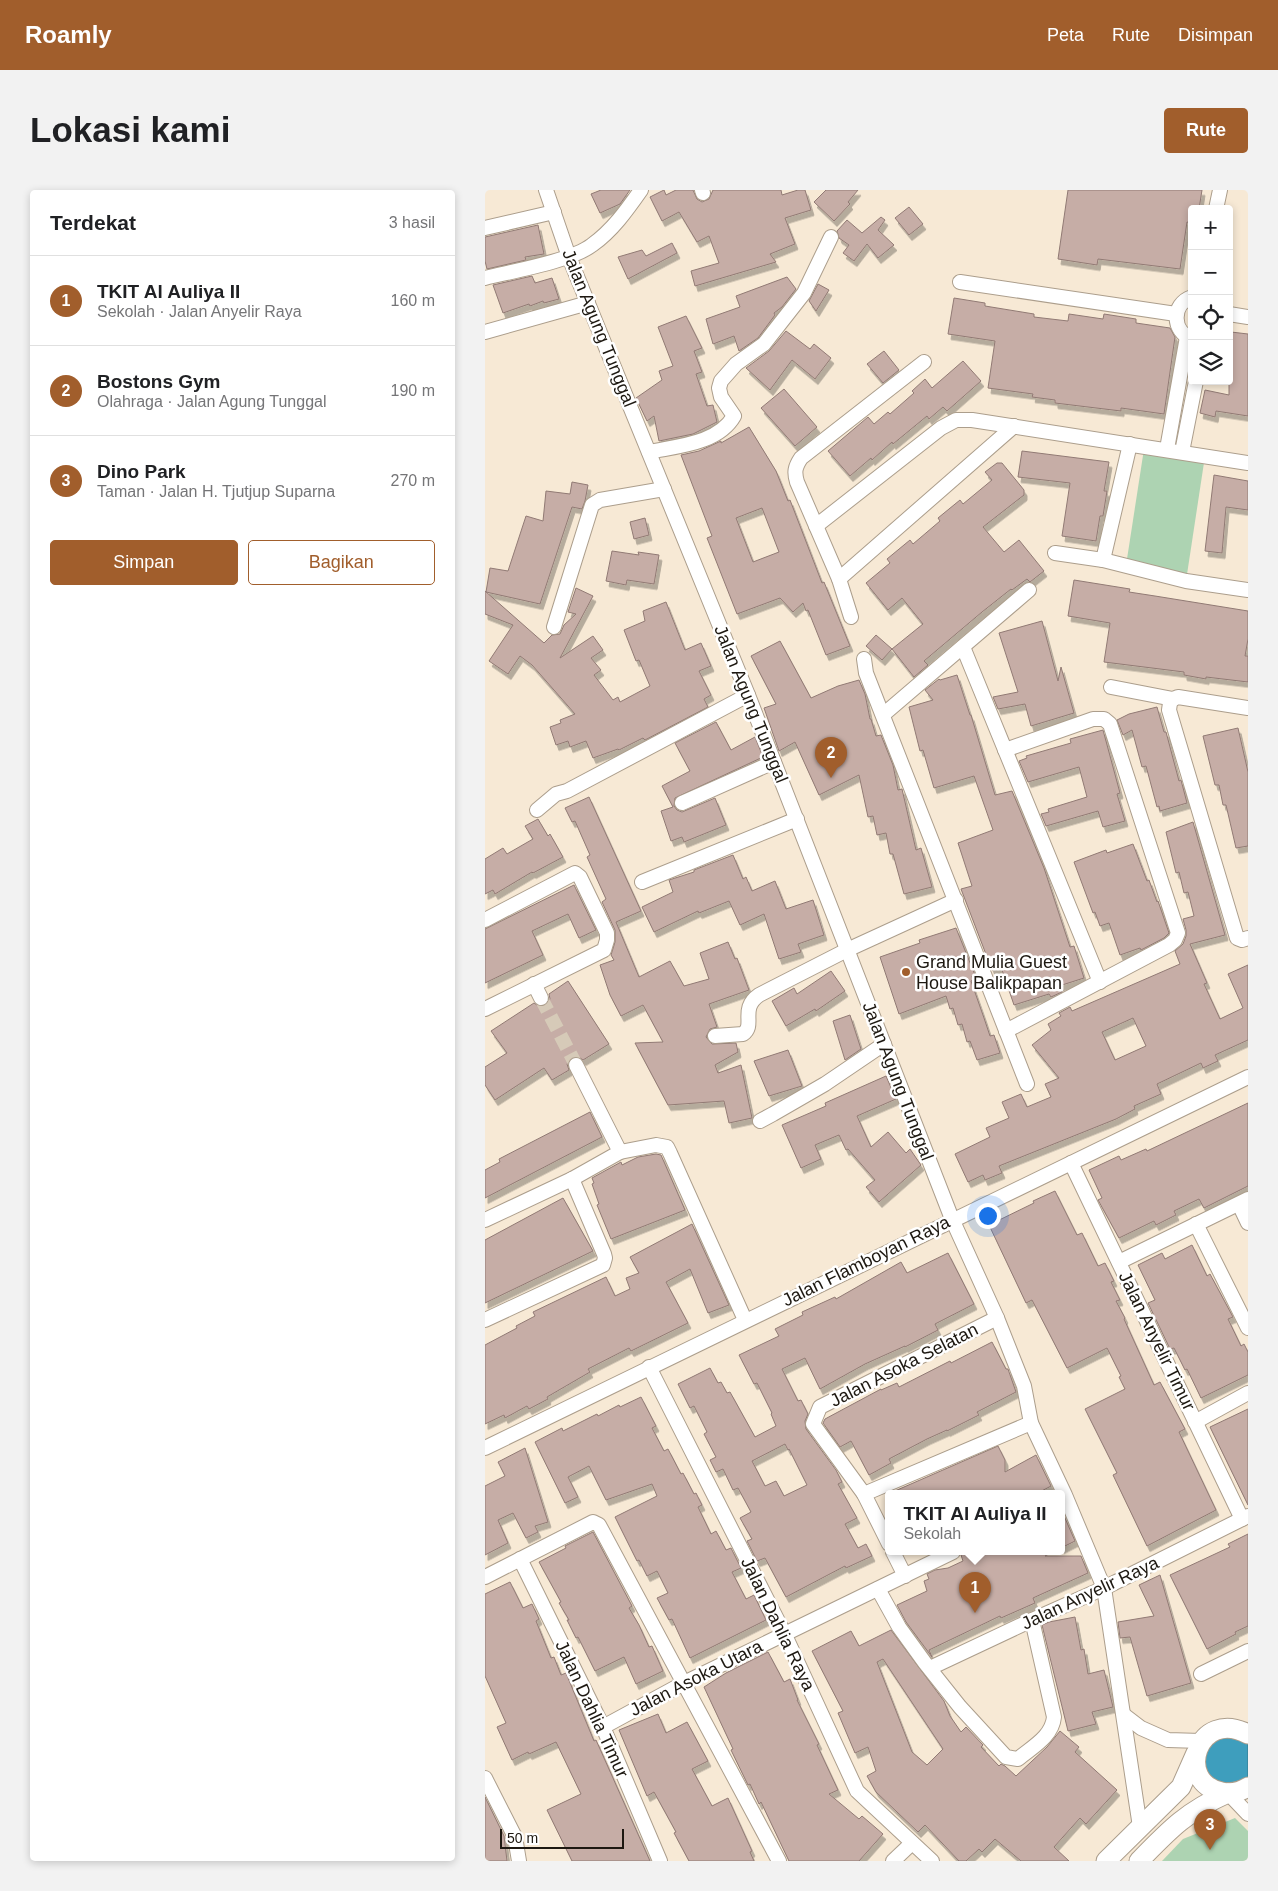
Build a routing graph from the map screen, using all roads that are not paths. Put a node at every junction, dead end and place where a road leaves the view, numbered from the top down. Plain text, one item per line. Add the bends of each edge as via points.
1 (546, 190) edge
2 (641, 190) edge
3 (1219, 190) edge
4 (1217, 205) edge
5 (554, 212) junction
6 (485, 228) edge
7 (831, 237) dead end
8 (569, 257) junction
9 (485, 278) edge
10 (960, 282) dead end
11 (1188, 299) edge
12 (588, 303) junction
13 (1176, 314) junction
14 (1233, 315) edge
15 (1248, 317) edge
16 (485, 332) edge
17 (1188, 336) edge
18 (1190, 340) edge
19 (924, 362) dead end
20 (1195, 385) edge
21 (1014, 426) junction
22 (1130, 444) junction
23 (1167, 449) junction
24 (649, 452) junction
25 (1182, 452) junction
26 (1248, 463) edge
27 (664, 489) junction
28 (816, 526) junction
29 (1055, 553) dead end
30 (1103, 560) junction
31 (839, 579) junction
32 (1029, 590) dead end
33 (1248, 590) edge
34 (851, 617) dead end
35 (554, 627) dead end
36 (963, 647) junction
37 (864, 659) dead end
38 (1111, 687) dead end
39 (749, 695) junction
40 (1173, 699) junction
41 (1248, 708) edge
42 (884, 714) junction
43 (1005, 750) junction
44 (775, 762) junction
45 (682, 803) dead end
46 (537, 810) dead end
47 (797, 820) junction
48 (642, 882) dead end
49 (956, 900) junction
50 (485, 920) edge
51 (1248, 938) edge
52 (847, 950) junction
53 (1100, 982) junction
54 (534, 984) junction
55 (541, 998) tunnel mouth
56 (485, 1009) edge
57 (1006, 1031) junction
58 (715, 1036) dead end
59 (884, 1044) junction
60 (576, 1065) tunnel mouth
61 (1248, 1077) edge
62 (1027, 1084) dead end
63 (760, 1121) dead end
64 (620, 1152) junction
65 (1071, 1163) junction
66 (572, 1180) junction
67 (1243, 1202) edge
68 (952, 1219) junction
69 (485, 1220) edge
70 (1248, 1223) edge
71 (1196, 1224) junction
72 (1119, 1262) junction
73 (997, 1318) junction
74 (485, 1320) edge
75 (745, 1320) junction
76 (1248, 1328) edge
77 (649, 1367) junction
78 (1248, 1393) edge
79 (1195, 1422) junction
80 (1031, 1423) junction
81 (485, 1448) edge
82 (1060, 1490) edge
83 (864, 1494) junction
84 (1065, 1500) edge
85 (1245, 1517) edge
86 (885, 1536) edge
87 (894, 1555) edge
88 (947, 1555) edge
89 (520, 1559) junction
90 (905, 1576) junction
91 (485, 1577) edge
92 (1104, 1588) junction
93 (878, 1589) junction
94 (1032, 1620) junction
95 (784, 1633) junction
96 (1248, 1651) edge
97 (930, 1668) junction
98 (1201, 1674) dead end
99 (684, 1683) junction
100 (1124, 1715) junction
101 (1248, 1724) edge
102 (603, 1727) junction
103 (1225, 1727) junction
104 (1248, 1734) edge
105 (1199, 1747) junction
106 (485, 1778) edge
107 (1248, 1787) edge
108 (1228, 1794) junction
109 (1248, 1814) edge
110 (1140, 1827) junction
111 (912, 1843) junction
112 (519, 1861) edge
113 (660, 1861) edge
114 (779, 1861) edge
115 (893, 1861) edge
116 (932, 1861) edge
117 (1106, 1861) edge
118 (1139, 1861) edge

1 - 5 street, Jalan Agung Tunggal
2 - 8 street via 611,229 591,246
3 - 4 street
5 - 6 street
5 - 8 street, Jalan Agung Tunggal
7 - 24 street via 804,293 764,344 736,364 721,381 721,397 734,416 731,421 701,441
8 - 9 street
8 - 12 street, Jalan Agung Tunggal
10 - 13 street
11 - 13 street
12 - 16 street
12 - 24 street, Jalan Agung Tunggal
13 - 17 street via 1178,327
14 - 15 street
18 - 23 street
19 - 28 street via 801,458 795,473
20 - 25 street
21 - 22 street
21 - 28 street via 956,420 941,428
21 - 31 street
22 - 23 street
22 - 30 street
23 - 25 street
24 - 27 street, Jalan Agung Tunggal
25 - 26 street
27 - 35 street via 600,500 592,505
27 - 39 street, Jalan Agung Tunggal
28 - 31 street
29 - 30 street
30 - 33 street via 1185,581
31 - 34 street
32 - 36 street
36 - 42 street
36 - 43 street
37 - 42 street via 866,672
38 - 40 street
39 - 44 street, Jalan Agung Tunggal
39 - 46 street via 556,794
40 - 41 street via 1178,697
40 - 51 street via 1169,710 1237,938
42 - 49 street
43 - 53 street
43 - 53 street via 1093,719 1103,719 1110,724 1178,933 1169,945
44 - 45 street
44 - 47 street, Jalan Agung Tunggal
47 - 48 street
47 - 52 street, Jalan Agung Tunggal
49 - 52 street
49 - 57 street
50 - 54 street via 572,874 580,877 607,933 605,950
52 - 58 street via 753,1000 749,1006 749,1027 743,1034
52 - 59 street, Jalan Agung Tunggal
53 - 57 street
54 - 55 street
54 - 56 street
57 - 62 street
59 - 63 street via 825,1084
59 - 68 street, Jalan Agung Tunggal
60 - 64 street
61 - 65 street, Jalan Flamboyan Raya
64 - 66 street
64 - 75 street via 656,1145 667,1148
65 - 68 street, Jalan Flamboyan Raya
65 - 72 street, Jalan Anyelir Timur
66 - 69 street
66 - 74 street via 604,1254 603,1265
67 - 70 street
67 - 71 street
68 - 73 street, Jalan Agung Tunggal
68 - 75 street, Jalan Flamboyan Raya
71 - 72 street
71 - 76 street
72 - 79 street, Jalan Anyelir Timur
73 - 80 street, Jalan Agung Tunggal via 1024,1386
73 - 83 street, Jalan Asoka Selatan via 820,1407 813,1424
75 - 77 street, Jalan Flamboyan Raya
77 - 81 street, Jalan Flamboyan Raya
77 - 95 street, Jalan Dahlia Raya
78 - 79 street
79 - 85 street, Jalan Anyelir Timur
80 - 82 street, Jalan Agung Tunggal
80 - 83 street
83 - 86 street, Jalan Asoka Selatan
84 - 92 street, Jalan Agung Tunggal
85 - 92 street, Jalan Anyelir Raya
87 - 90 street
88 - 90 street, Jalan Asoka Utara
89 - 91 street
89 - 99 street via 593,1522 597,1523
89 - 102 street, Jalan Dahlia Timur
90 - 93 street, Jalan Asoka Utara
92 - 94 street, Jalan Anyelir Raya
92 - 100 street, Jalan Agung Tunggal
93 - 95 street, Jalan Asoka Utara
93 - 97 street via 899,1627
94 - 97 street, Jalan Anyelir Raya
94 - 97 street via 1054,1717 1050,1732 1018,1759 1006,1758
95 - 99 street, Jalan Asoka Utara
95 - 111 street, Jalan Dahlia Raya via 857,1791
96 - 98 street
99 - 102 street, Jalan Asoka Utara
99 - 114 street
100 - 105 street via 1141,1728 1168,1740
100 - 110 street, Jalan Agung Tunggal
101 - 103 main road
102 - 113 street, Jalan Dahlia Timur
103 - 104 main road
103 - 105 main road via 1212,1732
105 - 108 main road via 1195,1764 1202,1780 1216,1791
105 - 110 main road via 1181,1787
106 - 112 street via 515,1836
107 - 108 main road
108 - 109 street
108 - 118 main road via 1176,1823
110 - 117 main road
111 - 115 street
111 - 116 street, Jalan Dahlia Raya

